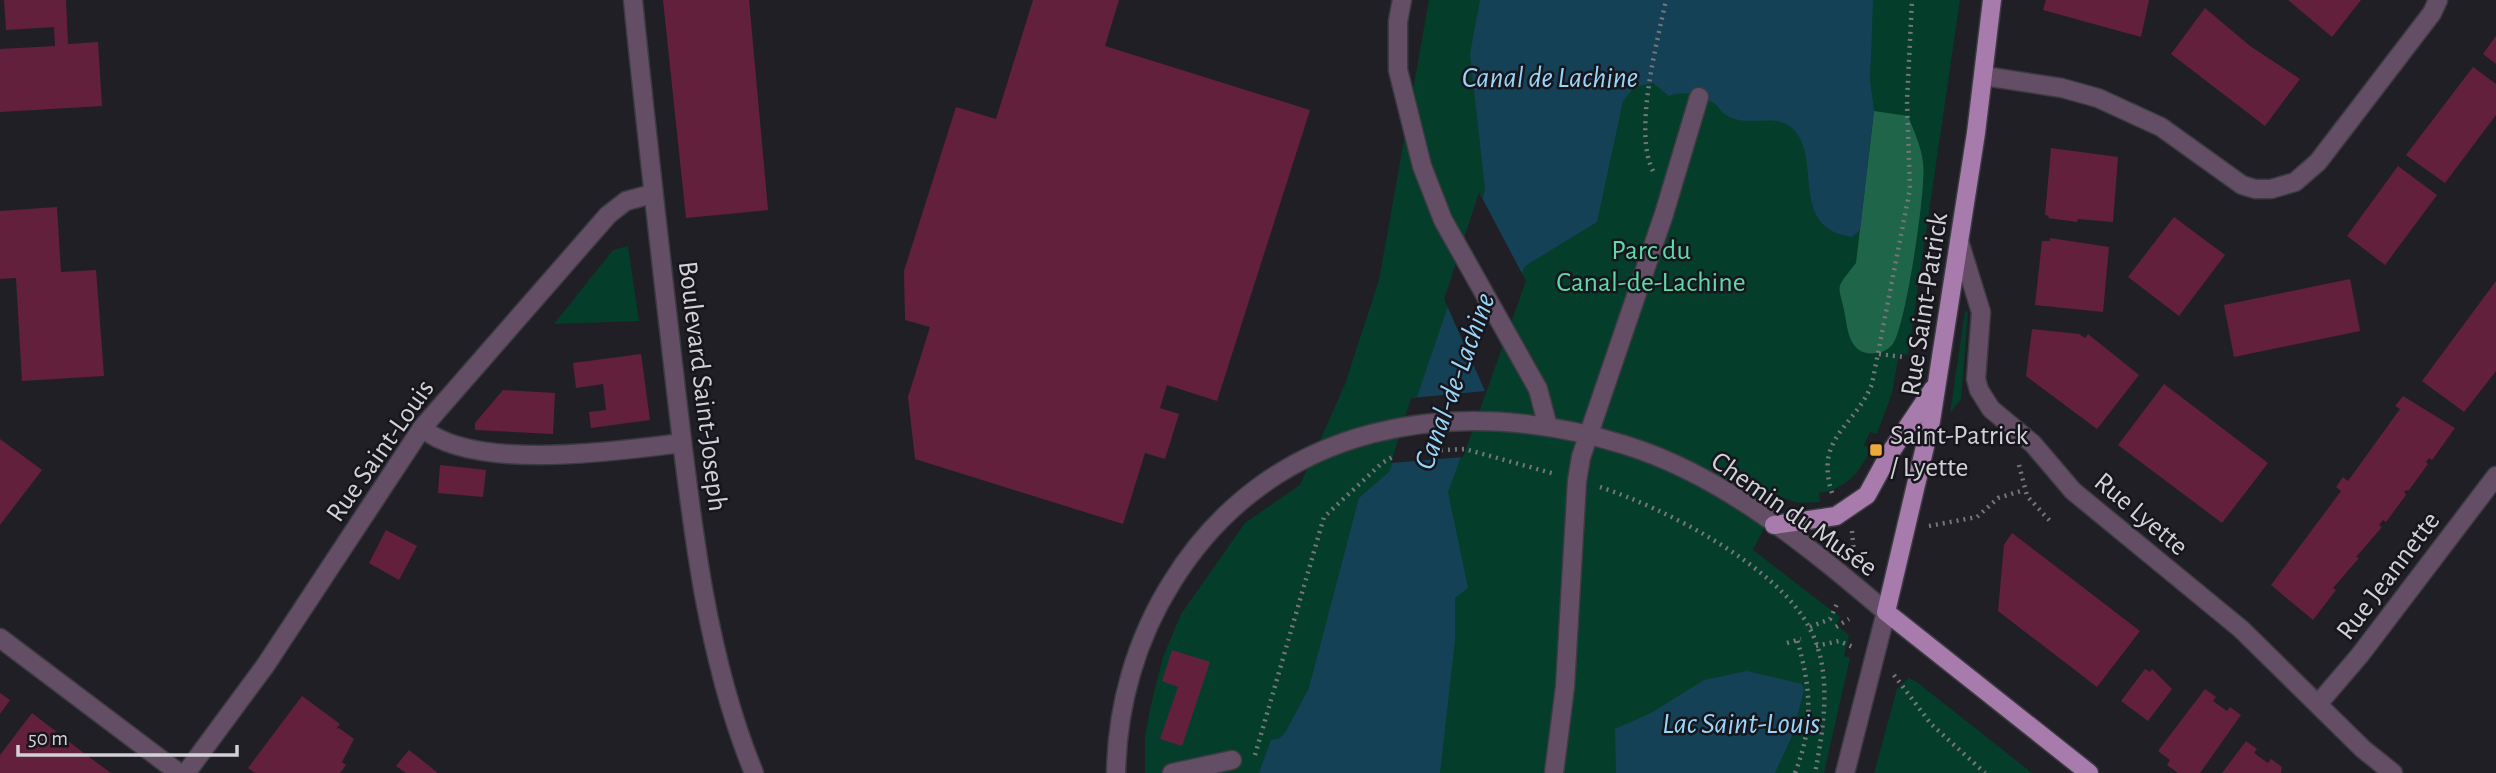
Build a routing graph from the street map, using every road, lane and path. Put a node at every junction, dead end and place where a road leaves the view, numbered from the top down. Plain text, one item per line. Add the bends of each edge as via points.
1 (633, 0) edge
2 (1402, 0) edge
3 (1666, 0) edge
4 (1912, 0) edge
5 (1992, 0) edge
6 (2438, 0) edge
7 (1984, 76) junction
8 (1699, 97) dead end
9 (1672, 186) junction
10 (652, 194) junction
11 (1959, 241) junction
12 (1879, 354) junction
13 (1903, 357) dead end
14 (1937, 384) junction
15 (1548, 427) junction
16 (422, 428) junction
17 (1587, 435) junction
18 (682, 443) junction
19 (1418, 452) dead end
20 (1399, 454) dead end
21 (2014, 455) dead end
22 (1564, 477) dead end
23 (2494, 482) edge
24 (1592, 485) dead end
25 (2024, 490) junction
26 (1833, 495) dead end
27 (2050, 521) dead end
28 (1774, 525) junction
29 (1928, 526) dead end
30 (1852, 530) dead end
31 (1854, 554) dead end
32 (1836, 609) dead end
33 (1886, 612) junction
34 (1849, 619) dead end
35 (1810, 627) junction
36 (1836, 627) dead end
37 (0, 638) edge
38 (1787, 643) dead end
39 (1851, 645) dead end
40 (1816, 646) junction
41 (1896, 676) dead end
42 (2318, 704) junction
43 (1232, 760) dead end
44 (1254, 760) dead end
45 (179, 773) edge
46 (186, 773) edge
47 (754, 773) edge
48 (1116, 773) edge
49 (1172, 773) edge
50 (1554, 773) edge
51 (1795, 773) edge
52 (1815, 773) edge
53 (1845, 773) edge
54 (1985, 773) edge
55 (2089, 773) edge
56 (2393, 773) edge

1 - 10 street, Boulevard Saint-Joseph
2 - 15 street via 1398,70 1410,129 1435,202 1543,399
3 - 9 path via 1648,90 1647,135 1653,172
4 - 12 path via 1907,101 1910,189
5 - 7 main road, Rue Saint-Patrick
6 - 7 street via 2329,149 2308,173 2283,187 2262,190 2242,185 2170,132 2098,98
7 - 11 main road, Rue Saint-Patrick
8 - 9 street
9 - 17 street
10 - 16 street, Rue Saint-Louis via 626,201 608,215
10 - 18 street, Boulevard Saint-Joseph
11 - 14 main road, Rue Saint-Patrick
11 - 42 street, Rue Lyette via 1981,312 1975,359 1979,390 1991,409 2033,444 2083,500 2232,621
12 - 13 path
12 - 26 path via 1867,396 1831,446 1828,466
14 - 28 main road via 1867,495 1836,516
14 - 33 main road, Rue Saint-Patrick via 1919,481
15 - 17 street, Chemin du Musée
15 - 48 street, Chemin du Musée via 1475,420 1401,426 1358,436 1295,463 1250,493 1204,537 1166,592 1142,640 1122,716
16 - 18 street via 447,443 539,455
16 - 46 street, Rue Saint-Louis via 272,655
17 - 28 street, Chemin du Musée via 1686,469
17 - 50 street via 1577,481 1565,687
18 - 47 street, Boulevard Saint-Joseph via 709,610
19 - 22 path via 1465,449
20 - 44 path via 1324,516
21 - 25 path
23 - 42 street, Rue Jeannette
24 - 35 path via 1655,508 1718,543 1781,592
25 - 27 path
25 - 29 path via 1998,498 1977,517
28 - 33 street, Chemin du Musée
30 - 31 path
32 - 35 path via 1830,619
33 - 53 street
33 - 55 main road, Chemin du Musée
34 - 36 path
35 - 40 path
37 - 45 street
38 - 51 path via 1799,639 1809,682 1805,747
39 - 40 path via 1832,641
40 - 52 path via 1825,691
41 - 54 path via 1931,724
42 - 56 street, Rue Lyette
43 - 49 street

